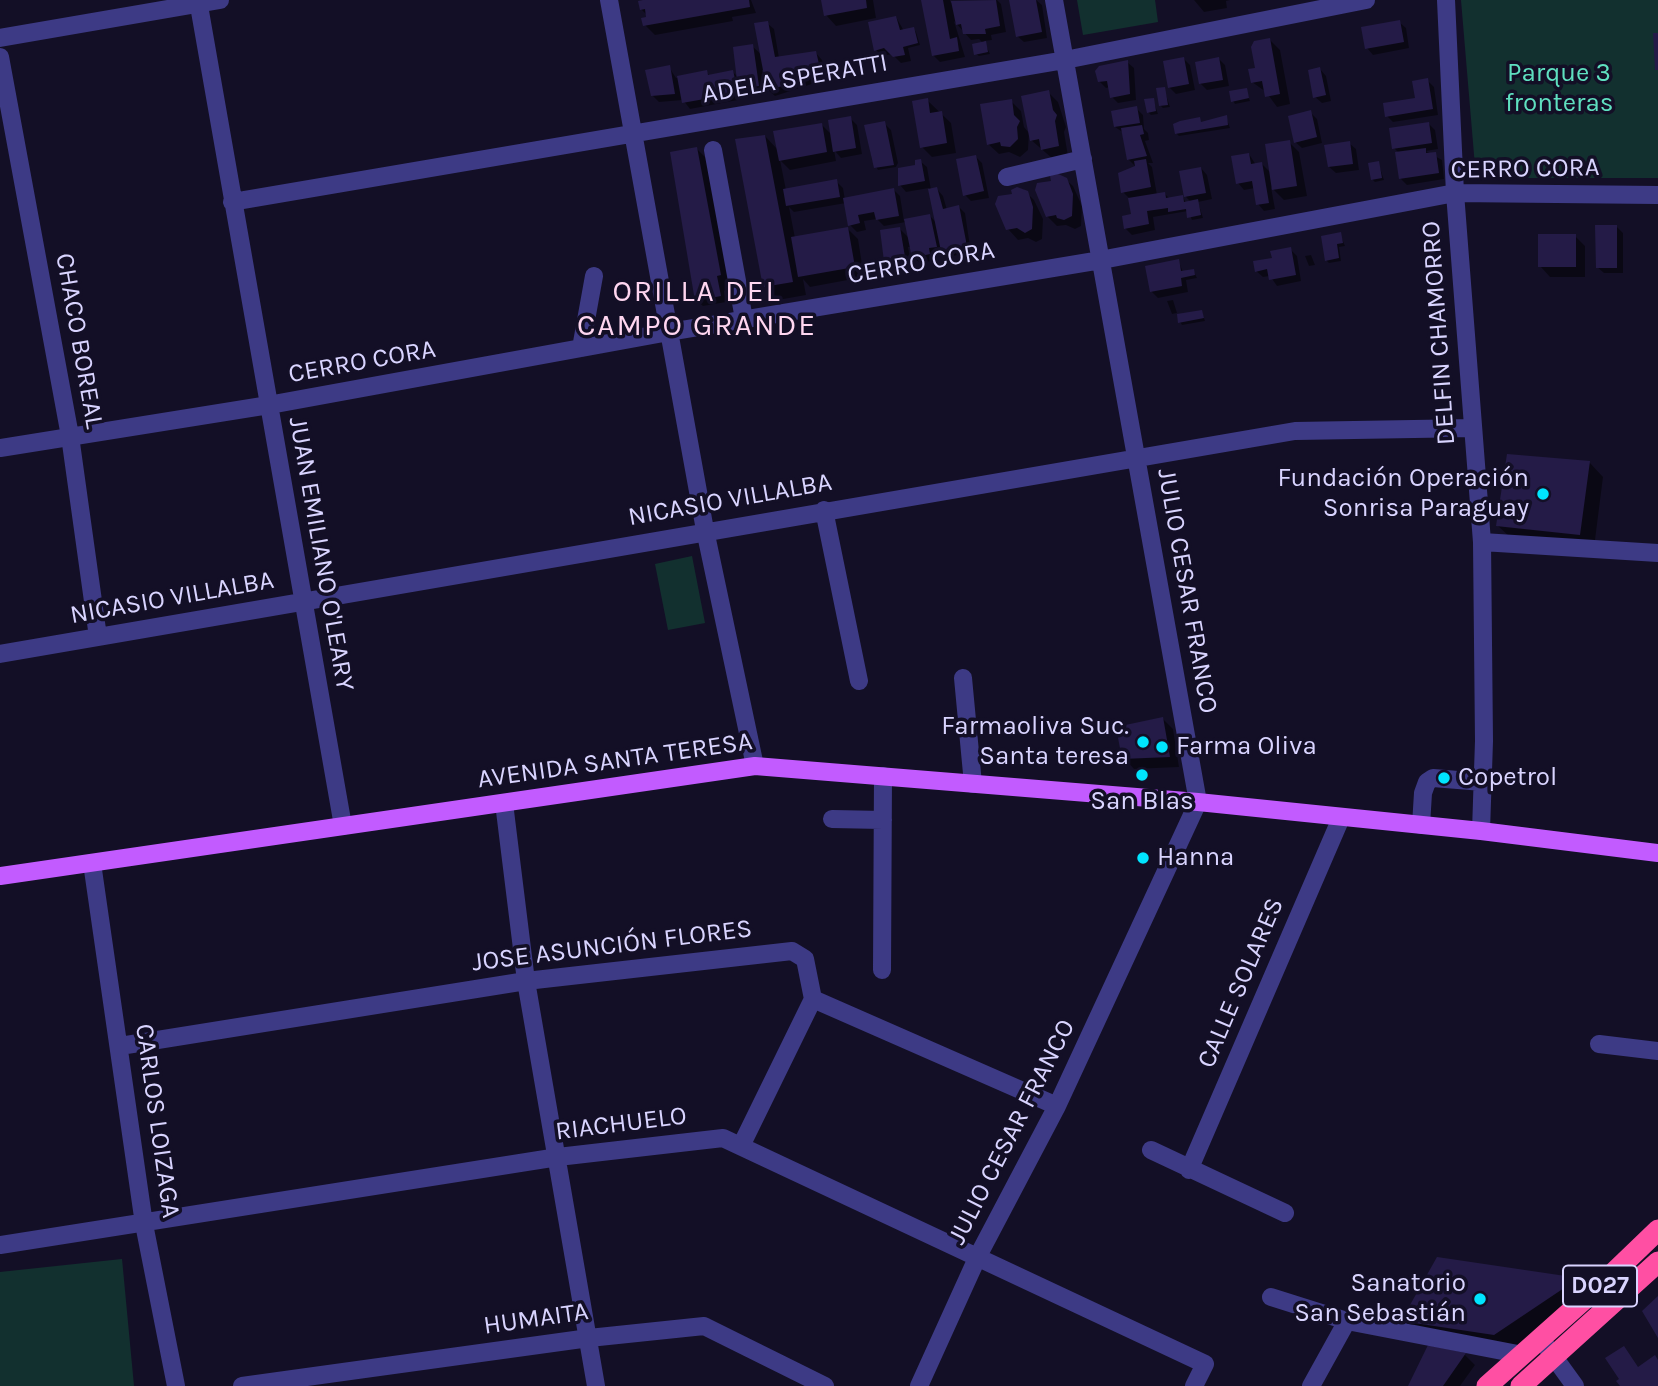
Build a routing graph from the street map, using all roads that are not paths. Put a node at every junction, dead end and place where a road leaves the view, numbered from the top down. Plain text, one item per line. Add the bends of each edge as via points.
1 (220, 0) edge
2 (608, 0) edge
3 (1054, 0) edge
4 (1366, 0) edge
5 (1446, 0) edge
6 (198, 2) edge
7 (0, 38) edge
8 (0, 57) edge
9 (1065, 60) junction
10 (632, 133) junction
11 (713, 150) dead end
12 (1083, 159) junction
13 (1007, 177) dead end
14 (1455, 193) junction
15 (1658, 195) edge
16 (232, 202) junction
17 (1101, 260) junction
18 (594, 276) dead end
19 (744, 320) junction
20 (668, 332) junction
21 (581, 348) junction
22 (269, 405) junction
23 (1472, 428) junction
24 (71, 436) junction
25 (0, 448) edge
26 (1136, 457) junction
27 (824, 510) junction
28 (705, 530) junction
29 (1482, 542) junction
30 (1658, 553) edge
31 (302, 603) junction
32 (97, 636) junction
33 (0, 654) edge
34 (962, 678) dead end
35 (859, 681) dead end
36 (755, 766) junction
37 (883, 776) junction
38 (1483, 782) junction
39 (973, 784) junction
40 (1198, 802) junction
41 (505, 803) junction
42 (1341, 818) junction
43 (832, 819) dead end
44 (883, 820) junction
45 (1421, 825) junction
46 (343, 826) junction
47 (1480, 831) junction
48 (1658, 853) edge
49 (92, 863) junction
50 (0, 877) edge
51 (882, 970) dead end
52 (526, 981) junction
53 (813, 999) junction
54 (1599, 1044) dead end
55 (120, 1046) junction
56 (1658, 1051) edge
57 (1057, 1106) junction
58 (741, 1146) junction
59 (1151, 1150) dead end
60 (558, 1157) junction
61 (1189, 1170) junction
62 (1285, 1213) dead end
63 (144, 1224) junction
64 (1658, 1230) edge
65 (0, 1245) edge
66 (978, 1256) junction
67 (1658, 1262) edge
68 (1271, 1297) dead end
69 (1347, 1321) junction
70 (589, 1338) junction
71 (1540, 1339) junction
72 (1523, 1355) junction
73 (1554, 1357) junction
74 (176, 1386) edge
75 (242, 1386) edge
76 (596, 1386) edge
77 (825, 1386) edge
78 (919, 1386) edge
79 (1194, 1386) edge
80 (1311, 1386) edge
81 (1487, 1386) edge
82 (1521, 1386) edge
83 (1574, 1386) edge

1 - 6 street
2 - 10 street
3 - 9 street, JULIO CESAR FRANCO
4 - 9 street, ADELA SPERATTI
5 - 14 street, DELFIN CHAMORRO
6 - 7 street
6 - 16 street, JUAN EMILIANO O'LEARY
8 - 24 street, CHACO BOREAL
9 - 10 street, ADELA SPERATTI
9 - 12 street, JULIO CESAR FRANCO
10 - 16 street, ADELA SPERATTI
10 - 20 street
11 - 19 street
12 - 13 street
12 - 17 street, JULIO CESAR FRANCO
14 - 15 street, CERRO CORA
14 - 17 street, CERRO CORA
14 - 23 street, DELFIN CHAMORRO
16 - 22 street, JUAN EMILIANO O'LEARY
17 - 19 street, CERRO CORA
17 - 26 street, JULIO CESAR FRANCO
18 - 21 street
19 - 20 street, CERRO CORA
20 - 21 street, CERRO CORA
20 - 28 street
21 - 22 street, CERRO CORA
22 - 24 street, CERRO CORA
22 - 31 street, JUAN EMILIANO O'LEARY
23 - 26 street, NICASIO VILLALBA via 1294,431
23 - 29 street, DELFIN CHAMORRO
24 - 25 street, CERRO CORA
24 - 32 street, CHACO BOREAL
26 - 27 street, NICASIO VILLALBA
26 - 40 street, JULIO CESAR FRANCO
27 - 28 street, NICASIO VILLALBA
27 - 35 street
28 - 31 street, NICASIO VILLALBA
28 - 36 street
29 - 30 street
29 - 38 street, DELFIN CHAMORRO
31 - 32 street, NICASIO VILLALBA
31 - 46 street, JUAN EMILIANO O'LEARY
32 - 33 street, NICASIO VILLALBA
34 - 39 street
36 - 37 main road, AVENIDA SANTA TERESA
36 - 41 main road, AVENIDA SANTA TERESA
37 - 39 main road, AVENIDA SANTA TERESA
37 - 44 street
38 - 45 street via 1433,778 1427,782
38 - 47 street, DELFIN CHAMORRO
39 - 40 main road, AVENIDA SANTA TERESA
40 - 42 main road, AVENIDA SANTA TERESA
40 - 57 street, JULIO CESAR FRANCO
41 - 46 main road, AVENIDA SANTA TERESA
41 - 52 street
42 - 45 main road, AVENIDA SANTA TERESA
42 - 61 street, CALLE SOLARES
43 - 44 street
44 - 51 street
45 - 47 main road, AVENIDA SANTA TERESA
46 - 49 main road, AVENIDA SANTA TERESA
47 - 48 main road, AVENIDA SANTA TERESA
49 - 50 main road, AVENIDA SANTA TERESA
49 - 55 street, CARLOS LOIZAGA
52 - 53 street, JOSE ASUNCIÓN FLORES via 792,951 805,959
52 - 55 street, JOSE ASUNCIÓN FLORES
52 - 60 street
53 - 57 street
53 - 58 street
54 - 56 street
55 - 63 street, CARLOS LOIZAGA
57 - 66 street, JULIO CESAR FRANCO
58 - 60 street, RIACHUELO via 723,1138
58 - 66 street, RIACHUELO
59 - 61 street
60 - 63 street, RIACHUELO
60 - 70 street
61 - 62 street
63 - 65 street, RIACHUELO
63 - 74 street, CARLOS LOIZAGA
64 - 71 highway, D027
66 - 78 street, JULIO CESAR FRANCO
66 - 79 street, RIACHUELO via 1205,1364
67 - 73 highway, D027
68 - 69 street
69 - 72 street
69 - 80 street
70 - 75 street, HUMAITA
70 - 76 street
70 - 77 street, HUMAITA via 704,1326
71 - 72 highway, D027
71 - 73 street
72 - 81 highway, D027
73 - 82 highway, D027
73 - 83 street

